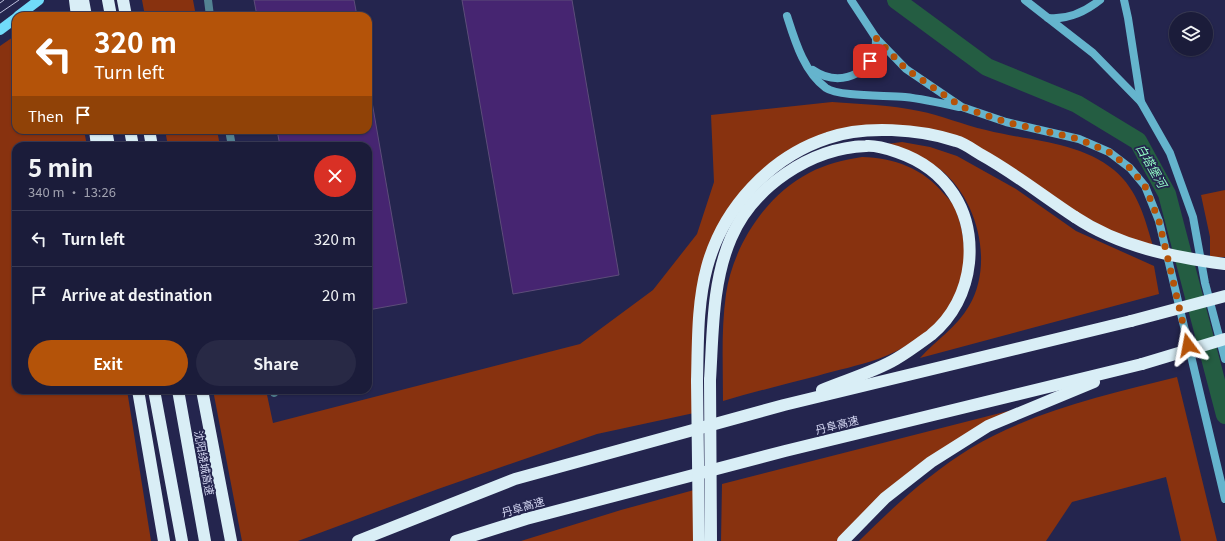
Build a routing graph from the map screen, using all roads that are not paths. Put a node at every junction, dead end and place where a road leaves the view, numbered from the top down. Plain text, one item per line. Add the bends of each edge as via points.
1 (38, 0) edge
2 (75, 0) edge
3 (83, 0) edge
4 (108, 0) edge
5 (123, 0) edge
6 (208, 0) edge
7 (851, 0) edge
8 (1025, 0) edge
9 (1100, 0) edge
10 (1124, 0) edge
11 (23, 12) edge
12 (76, 12) edge
13 (85, 12) edge
14 (110, 12) edge
15 (125, 12) edge
16 (210, 12) edge
17 (787, 16) dead end
18 (1048, 18) junction
19 (12, 21) edge
20 (0, 30) edge
21 (876, 38) junction
22 (809, 68) junction
23 (1141, 102) junction
24 (962, 107) junction
25 (1225, 264) edge
26 (1225, 296) edge
27 (1225, 339) edge
28 (1225, 359) edge
29 (1136, 366) junction
30 (139, 394) edge
31 (155, 394) edge
32 (179, 394) edge
33 (203, 394) edge
34 (784, 405) junction
35 (1225, 500) edge
36 (164, 541) edge
37 (182, 541) edge
38 (205, 541) edge
39 (231, 541) edge
40 (358, 541) edge
41 (456, 541) edge
42 (699, 541) edge
43 (711, 541) edge
44 (843, 541) edge

1 - 11 main road
2 - 12 highway
3 - 13 highway
4 - 14 highway
5 - 15 highway
6 - 16 street
7 - 21 main road
8 - 18 main road
9 - 18 main road via 1076,14 1058,19
10 - 23 main road
17 - 22 main road via 795,41
18 - 23 main road via 1093,54
19 - 20 main road
21 - 22 main road via 875,53 864,69 849,78 821,76
21 - 24 main road via 906,69
22 - 24 main road via 818,81 828,89 839,92 905,97
23 - 28 main road via 1170,153 1193,217 1205,283
24 - 35 main road via 1006,122 1079,139 1109,152 1130,168 1145,186 1159,221
25 - 42 highway, bridge via 1140,248 1091,228 1001,166 957,141 919,132 870,130 829,137 792,153 755,183 722,226 707,267 699,312
26 - 34 highway, bridge
27 - 29 highway, 丹阜高速, bridge
29 - 41 highway, 丹阜高速 via 785,451 526,519
29 - 44 highway via 988,426 931,462 884,498
30 - 36 highway
31 - 37 highway, bridge
32 - 38 highway, 沈阳绕城高速, bridge
33 - 39 highway, bridge
34 - 40 highway via 515,479
34 - 43 highway, bridge via 896,359 932,334 953,311 967,280 970,247 966,220 954,193 936,172 913,158 867,146 829,153 794,167 757,196 732,237 720,270 714,311 710,380

